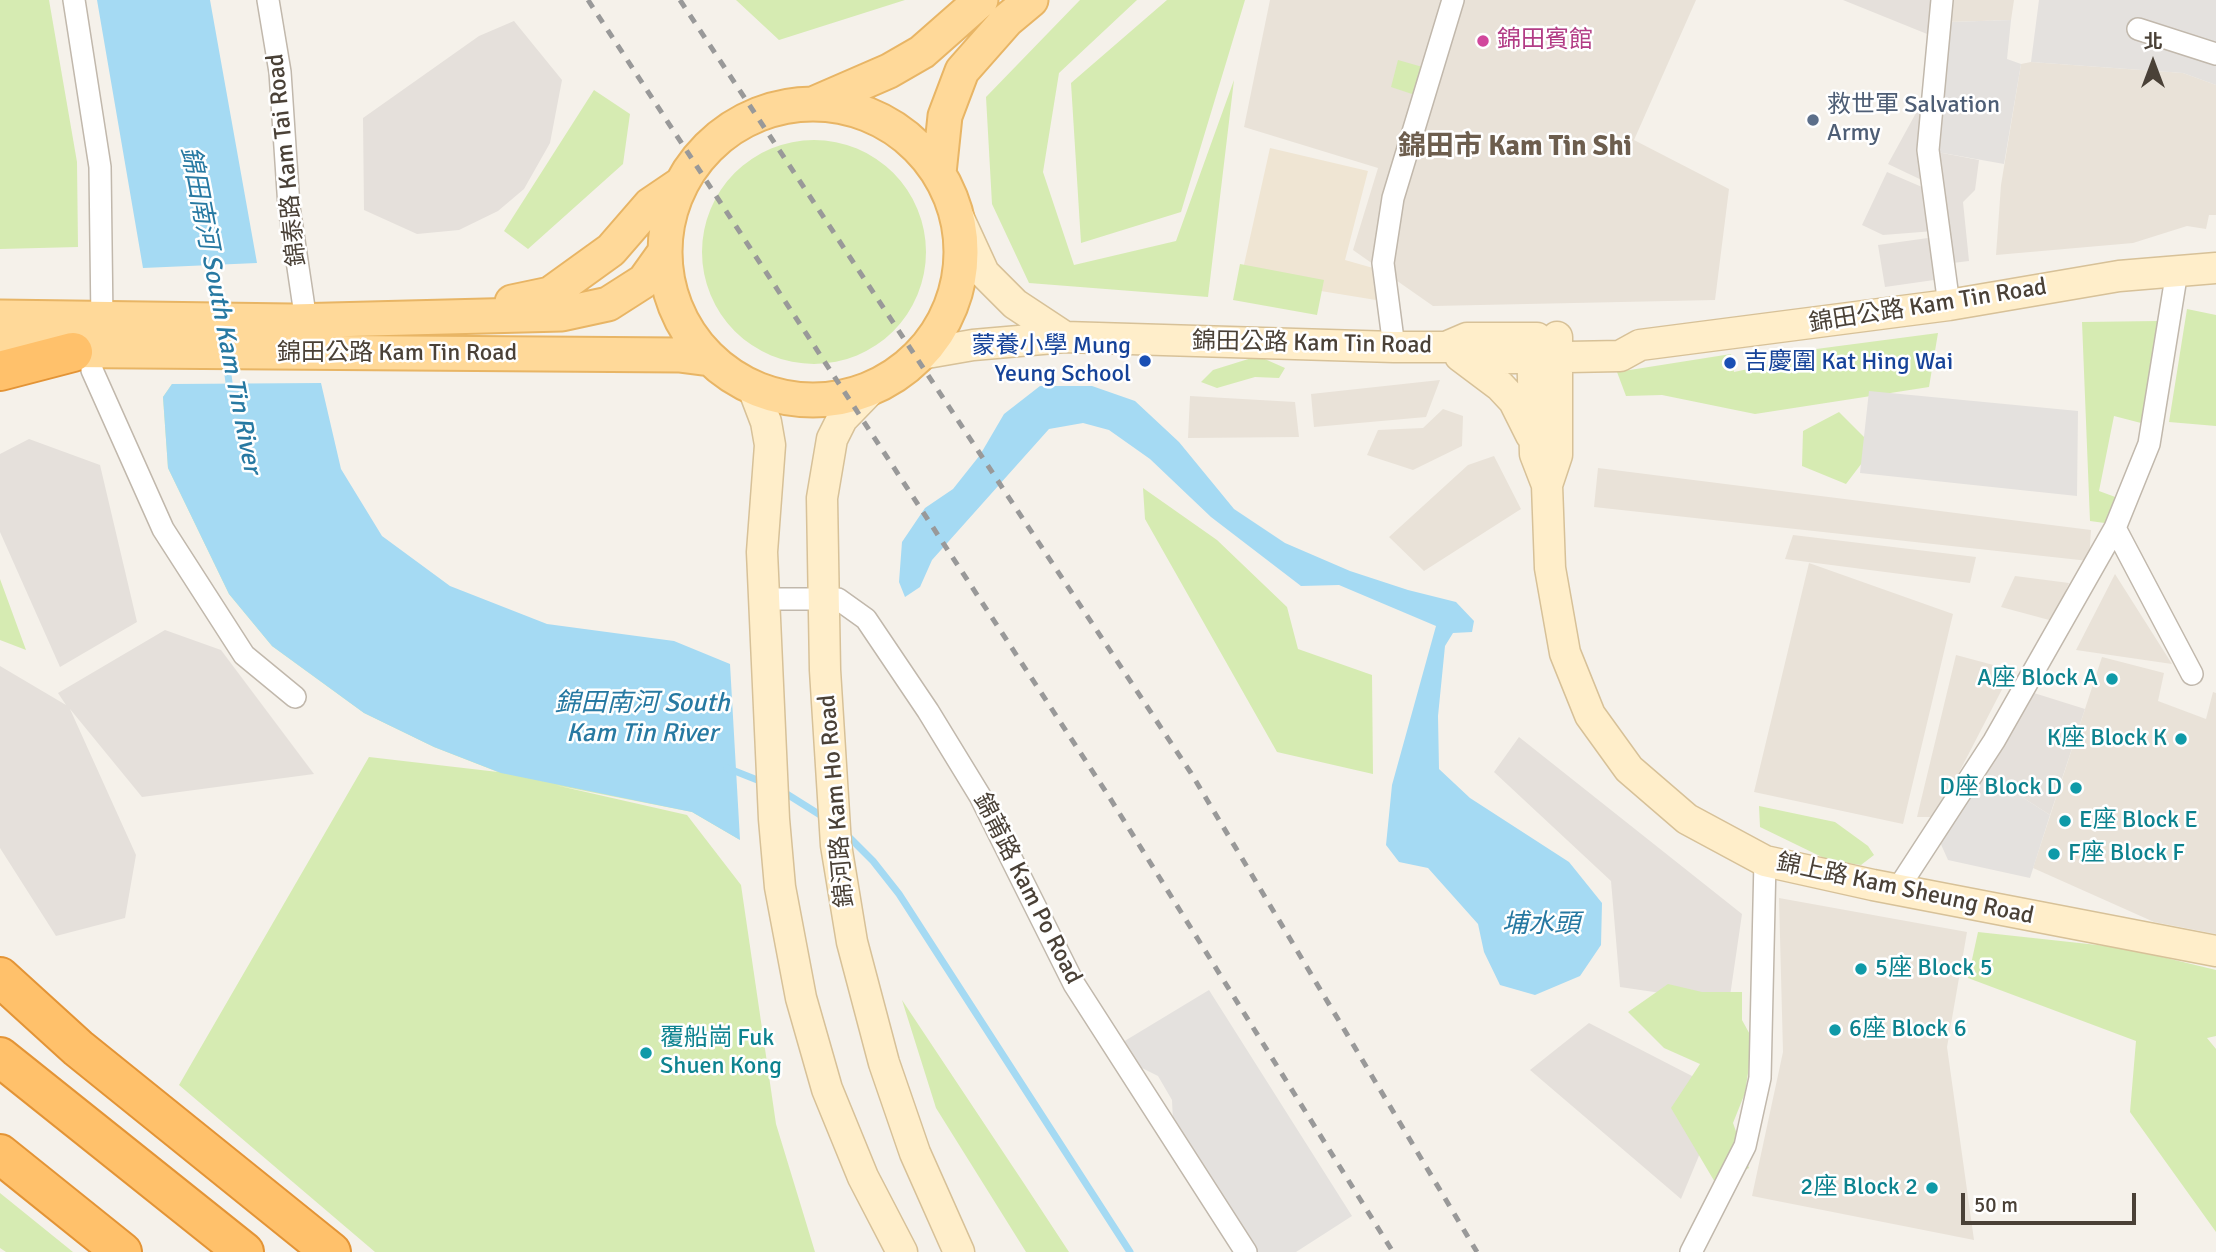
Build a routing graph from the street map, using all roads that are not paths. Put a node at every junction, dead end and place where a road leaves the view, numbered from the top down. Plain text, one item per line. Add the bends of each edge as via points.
1 (74, 0) edge
2 (268, 0) edge
3 (981, 0) edge
4 (1031, 0) edge
5 (1453, 0) edge
6 (1942, 0) edge
7 (2138, 29) dead end
8 (2216, 54) edge
9 (810, 104) junction
10 (939, 173) junction
11 (681, 184) junction
12 (956, 212) junction
13 (664, 253) junction
14 (2216, 268) edge
15 (2177, 271) junction
16 (1949, 304) junction
17 (0, 317) edge
18 (439, 319) junction
19 (113, 321) junction
20 (299, 321) junction
21 (1065, 337) junction
22 (1394, 347) junction
23 (1545, 348) junction
24 (0, 350) edge
25 (83, 352) junction
26 (1455, 353) junction
27 (921, 354) junction
28 (710, 359) junction
29 (0, 371) edge
30 (753, 387) junction
31 (872, 388) junction
32 (1534, 443) junction
33 (1547, 485) junction
34 (2115, 528) junction
35 (824, 597) junction
36 (764, 599) junction
37 (2192, 674) dead end
38 (295, 697) dead end
39 (1765, 861) junction
40 (1897, 890) junction
41 (2216, 951) edge
42 (0, 977) edge
43 (0, 1057) edge
44 (0, 1154) edge
45 (122, 1252) edge
46 (244, 1252) edge
47 (331, 1252) edge
48 (902, 1252) edge
49 (959, 1252) edge
50 (1246, 1252) edge
51 (1691, 1252) edge

1 - 19 street via 100,167
2 - 20 street, 錦泰路 Kam Tai Road via 280,72
3 - 9 main road via 922,52
4 - 10 main road via 962,71 945,116
5 - 22 street via 1394,198 1383,262
6 - 16 street via 1928,150
7 - 8 street
9 - 10 main road, 錦田公路 Kam Tin Road via 841,107 888,125 916,146
9 - 11 main road, 錦田公路 Kam Tin Road via 752,117 696,160
10 - 12 main road, 錦田公路 Kam Tin Road
11 - 13 main road, 錦田公路 Kam Tin Road via 668,222
11 - 18 main road via 650,205 611,250 550,294
12 - 21 main road, 錦田公路 Kam Tin Road via 984,273 1015,304
12 - 27 main road, 錦田公路 Kam Tin Road via 962,249 958,287 944,323
13 - 18 main road, 錦田公路 Kam Tin Road via 644,281 608,304 562,314
13 - 28 main road, 錦田公路 Kam Tin Road via 678,314
14 - 15 main road, 錦田公路 Kam Tin Road
15 - 16 main road, 錦田公路 Kam Tin Road
15 - 34 street via 2150,444
16 - 23 main road, 錦田公路 Kam Tin Road via 1640,345 1620,337
17 - 19 main road, 錦田公路 Kam Tin Road
18 - 20 main road, 錦田公路 Kam Tin Road
19 - 20 main road, 錦田公路 Kam Tin Road
21 - 22 main road, 錦田公路 Kam Tin Road
21 - 27 main road, 錦田公路 Kam Tin Road
22 - 26 main road, 錦田公路 Kam Tin Road
23 - 26 main road, 錦田公路 Kam Tin Road via 1467,338
23 - 32 main road, 錦上路 Kam Sheung Road
23 - 33 main road, 錦上路 Kam Sheung Road via 1557,455
24 - 25 main road, 錦田公路 Kam Tin Road
25 - 28 main road, 錦田公路 Kam Tin Road via 679,355
25 - 29 highway
25 - 38 street via 169,540 244,655
26 - 32 main road via 1514,401
27 - 31 main road, 錦田公路 Kam Tin Road via 900,373
28 - 30 main road, 錦田公路 Kam Tin Road
30 - 31 main road, 錦田公路 Kam Tin Road via 785,398 814,400
30 - 36 main road via 770,445 763,524
31 - 35 main road, 錦河路 Kam Ho Road via 842,419 826,459 821,532
32 - 33 main road, 錦上路 Kam Sheung Road
33 - 39 main road, 錦上路 Kam Sheung Road via 1550,568 1565,653 1590,715 1629,769 1687,819
34 - 37 street
34 - 40 street via 1994,741
35 - 36 street, 錦莆路 Kam Po Road
35 - 49 main road, 錦河路 Kam Ho Road via 840,875 852,942 884,1063 915,1153
35 - 50 street, 錦莆路 Kam Po Road via 848,604 866,619 929,711 980,796 1074,984
36 - 48 main road via 776,852 802,998 827,1089 863,1177
39 - 40 main road, 錦上路 Kam Sheung Road
39 - 51 street via 1760,1078 1745,1146
40 - 41 main road, 錦上路 Kam Sheung Road
42 - 47 highway via 48,1023
43 - 46 highway
44 - 45 highway

